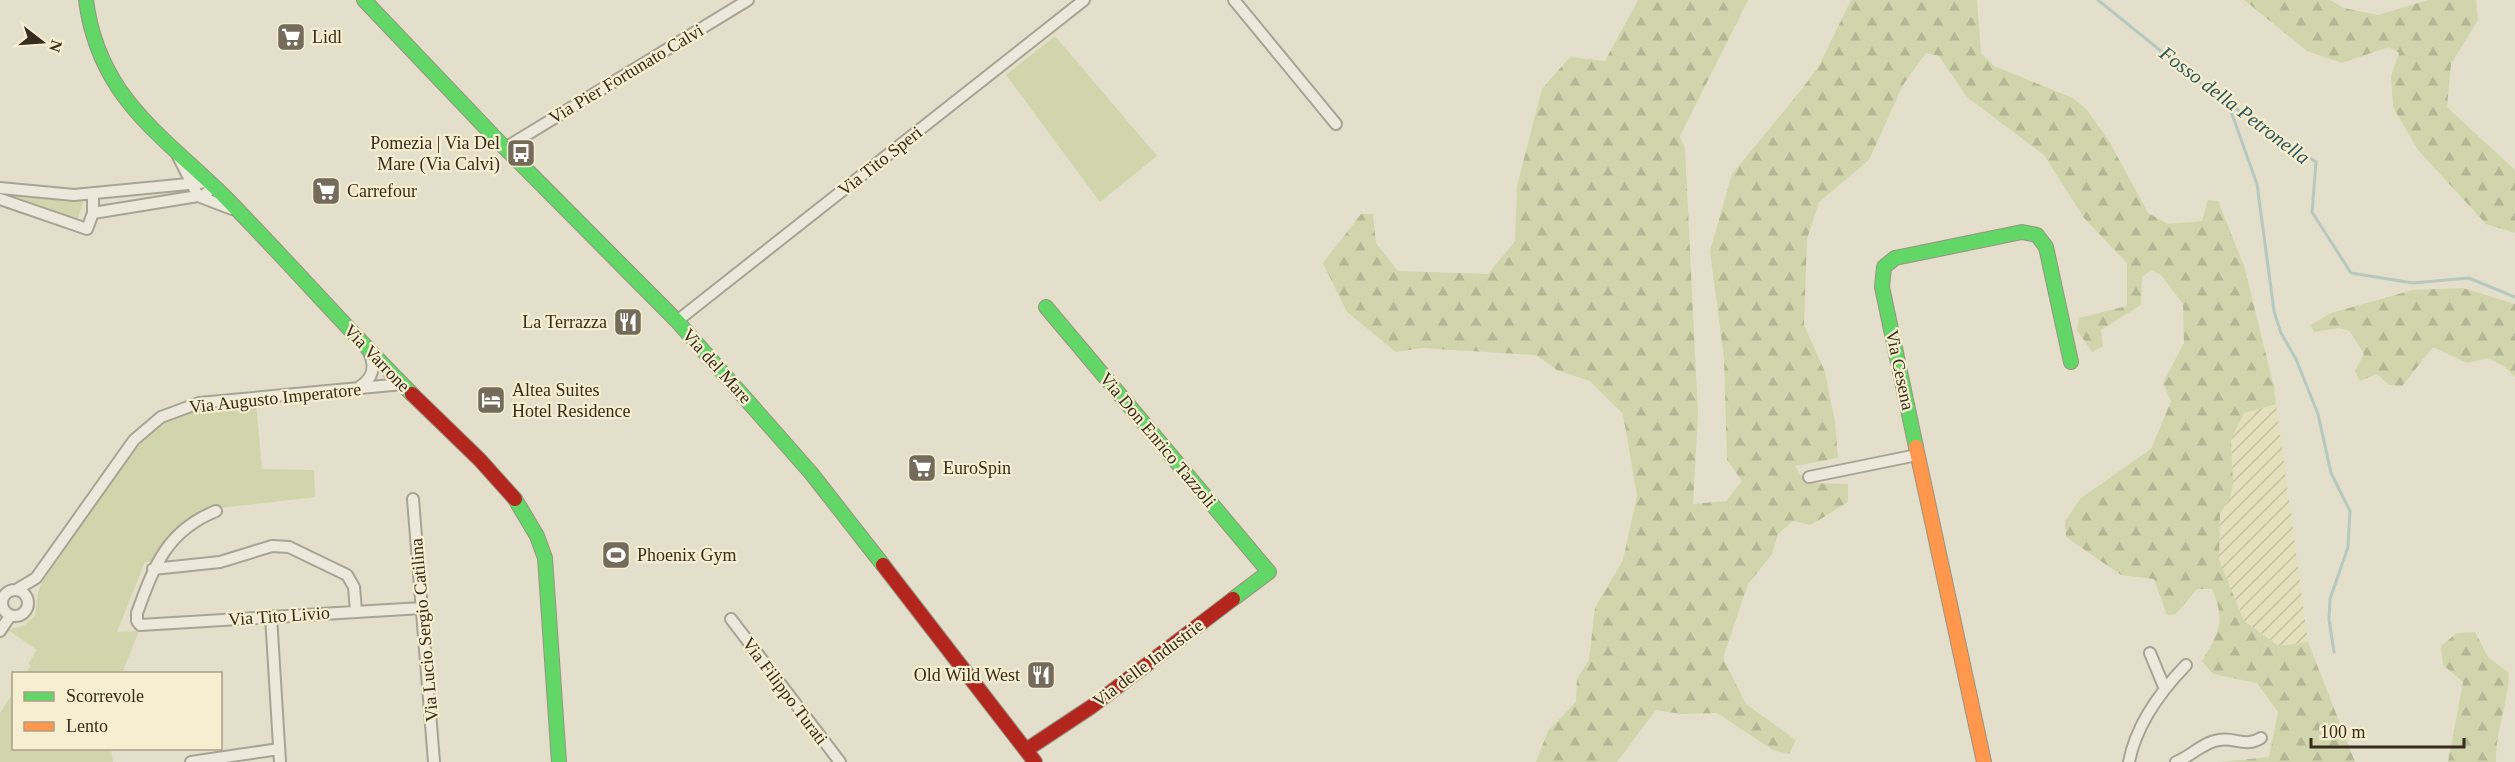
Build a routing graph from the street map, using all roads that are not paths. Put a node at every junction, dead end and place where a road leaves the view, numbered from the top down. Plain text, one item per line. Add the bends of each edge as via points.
1 (86, 0) edge
2 (364, 0) edge
3 (748, 0) edge
4 (1084, 0) edge
5 (1234, 0) edge
6 (1336, 124) dead end
7 (174, 148) junction
8 (505, 148) junction
9 (180, 162) junction
10 (190, 183) junction
11 (210, 183) junction
12 (170, 185) junction
13 (1, 193) edge
14 (93, 194) junction
15 (198, 196) junction
16 (237, 211) junction
17 (93, 213) junction
18 (1046, 307) dead end
19 (676, 321) junction
20 (366, 347) junction
21 (2071, 362) dead end
22 (403, 384) junction
23 (358, 388) junction
24 (1917, 455) junction
25 (1809, 477) dead end
26 (413, 499) dead end
27 (216, 511) dead end
28 (153, 569) junction
29 (1269, 572) joint
30 (16, 590) junction
31 (1, 598) edge
32 (422, 608) junction
33 (356, 611) junction
34 (10, 616) junction
35 (271, 616) junction
36 (731, 619) dead end
37 (0, 631) edge
38 (2150, 653) dead end
39 (2186, 665) dead end
40 (2165, 689) junction
41 (2261, 738) dead end
42 (279, 749) junction
43 (1026, 750) junction
44 (191, 762) edge
45 (280, 762) edge
46 (434, 762) edge
47 (559, 762) edge
48 (840, 762) edge
49 (1035, 762) edge
50 (1984, 762) edge
51 (2129, 762) edge
52 (2175, 762) edge

1 - 7 street, Via Varrone via 93,36 112,79
2 - 8 street, Via del Mare
3 - 8 street, Via Pier Fortunato Calvi
4 - 19 street, Via Tito Speri
5 - 6 street
7 - 9 street
7 - 11 street, Via Varrone
8 - 19 street, Via del Mare
9 - 10 street
9 - 12 street via 178,176
10 - 11 street
10 - 12 street
10 - 15 street
11 - 15 street via 207,194
11 - 16 street, Via Varrone
12 - 14 street
13 - 14 street
13 - 17 street via 87,229
14 - 17 street
15 - 16 street
15 - 17 street
16 - 20 street, Via Varrone
18 - 29 street, Via Don Enrico Tazzoli
19 - 43 street, Via del Mare via 811,473
20 - 22 street, Via Varrone
20 - 23 street via 373,371
21 - 24 street, Via Cesena via 2047,250 2038,234 2022,232 1892,259 1882,271 1882,287
22 - 23 street, Via Augusto Imperatore
22 - 47 street, Via Varrone via 514,498 541,543
23 - 30 street, Via Augusto Imperatore via 199,403 161,417 129,446 36,578
24 - 25 street
24 - 50 street, Via Cesena
26 - 32 street, Via Lucio Sergio Catilina
27 - 28 street via 185,528
28 - 33 street via 220,562 268,547 289,547 347,575 354,587
28 - 35 street, Via Tito Livio via 137,613 138,623 147,626
29 - 43 street, Via delle Industrie via 1091,707
30 - 31 street, Via Augusto Imperatore
30 - 34 street via 25,595 28,606 20,616
31 - 34 street, Via Augusto Imperatore via 2,607
32 - 33 street, Via Tito Livio
32 - 46 street, Via Lucio Sergio Catilina
33 - 35 street, Via Tito Livio
34 - 37 street
35 - 42 street
36 - 48 street, Via Filippo Turati
38 - 40 street
39 - 40 street
40 - 51 street via 2139,730
41 - 52 street via 2249,744 2215,741
42 - 44 street
42 - 45 street
43 - 49 street, Via del Mare

